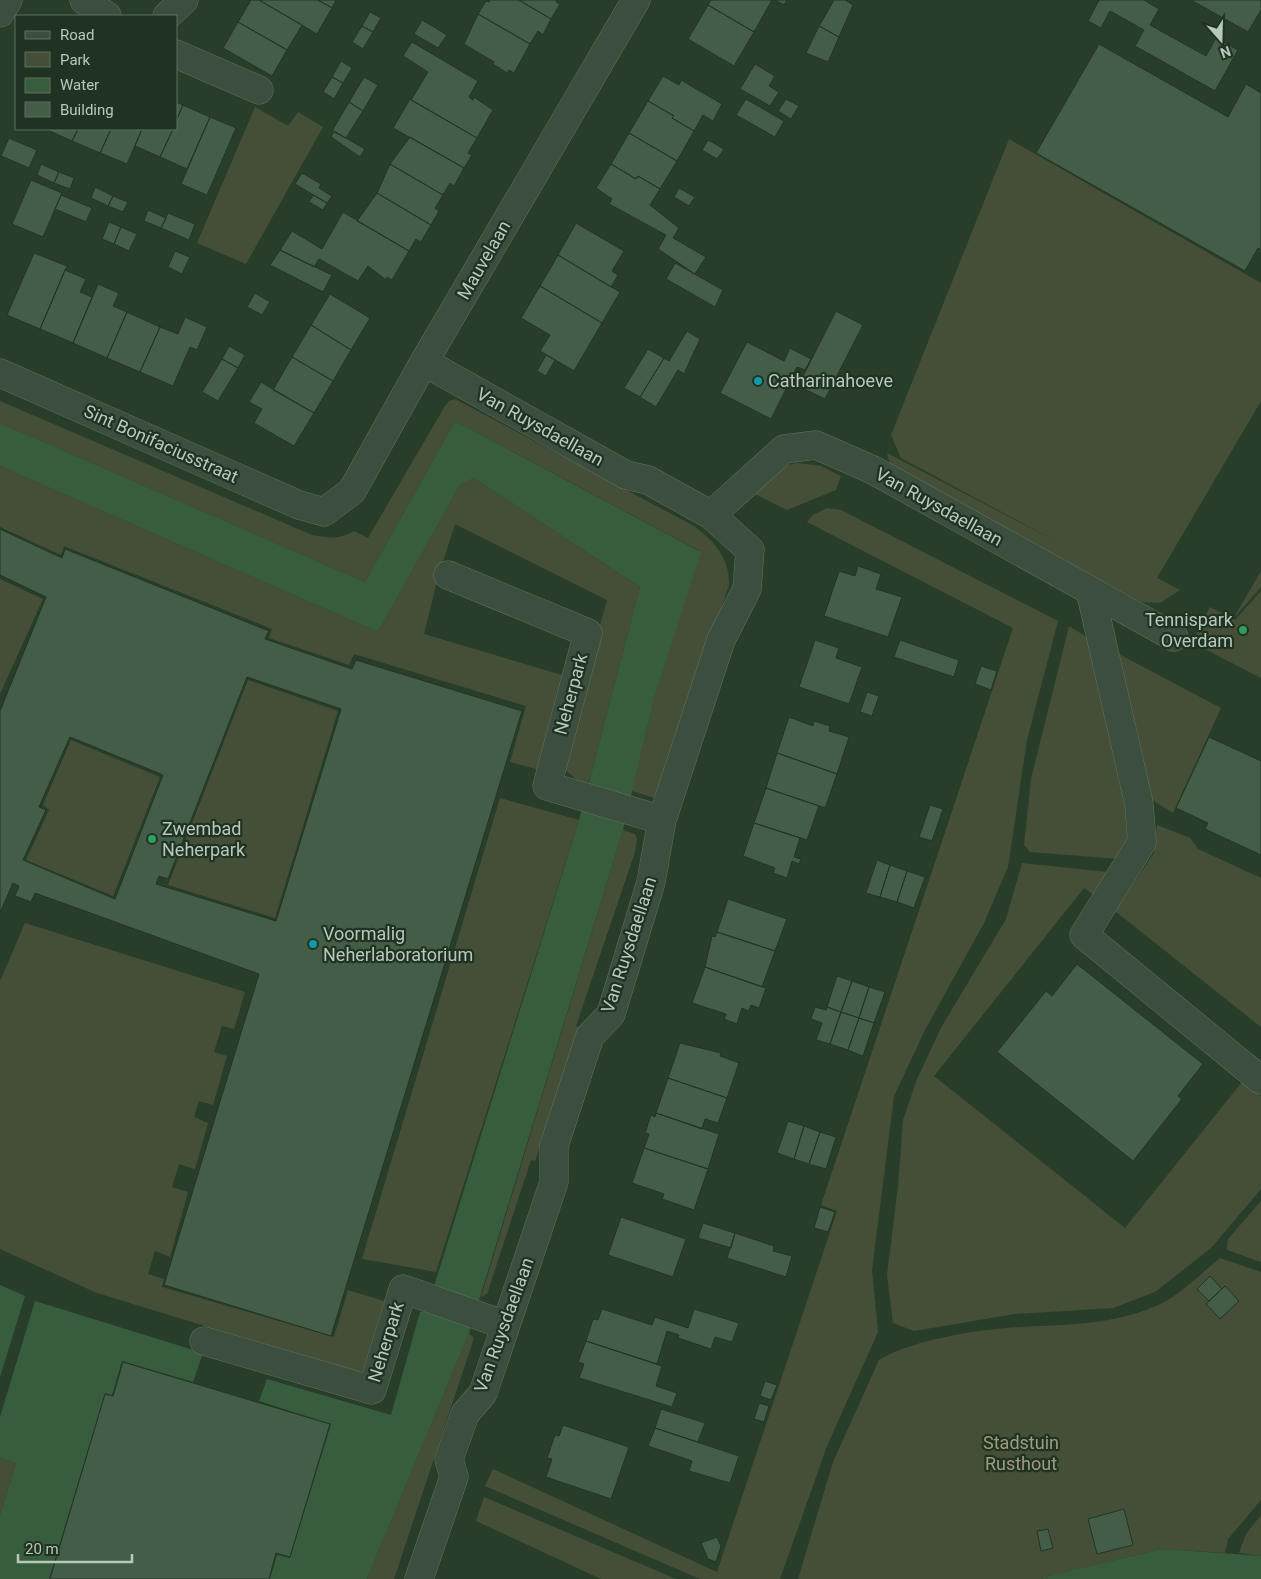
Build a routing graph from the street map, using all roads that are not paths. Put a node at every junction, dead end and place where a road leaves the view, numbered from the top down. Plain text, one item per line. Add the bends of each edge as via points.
1 (8, 0) edge
2 (84, 0) edge
3 (184, 0) edge
4 (636, 0) edge
5 (0, 13) edge
6 (106, 15) edge
7 (168, 15) edge
8 (178, 55) edge
9 (259, 90) dead end
10 (424, 362) junction
11 (0, 373) edge
12 (324, 512) joint
13 (711, 515) junction
14 (448, 575) dead end
15 (1090, 590) junction
16 (1174, 637) dead end
17 (662, 820) junction
18 (1261, 1080) edge
19 (505, 1325) junction
20 (204, 1341) dead end
21 (419, 1579) edge

1 - 5 street
2 - 6 street
3 - 7 street
4 - 10 street, Mauvelaan
8 - 9 street
10 - 12 street, Mauvelaan via 352,491
10 - 13 street, Van Ruysdaellaan via 626,475 648,480
11 - 12 street, Sint Bonifaciusstraat via 298,505
13 - 15 street, Van Ruysdaellaan via 784,449 816,445 873,470
13 - 17 street, Van Ruysdaellaan via 750,550 747,590 721,640
14 - 17 street, Neherpark via 588,633 547,786
15 - 16 street, Van Ruysdaellaan
15 - 18 street via 1139,804 1142,842 1084,935
17 - 19 street, Van Ruysdaellaan via 651,882 611,1014 590,1036 554,1146 554,1182
19 - 20 street, Neherpark via 402,1289 372,1390
19 - 21 street, Van Ruysdaellaan via 483,1393 465,1414 449,1459 454,1477

